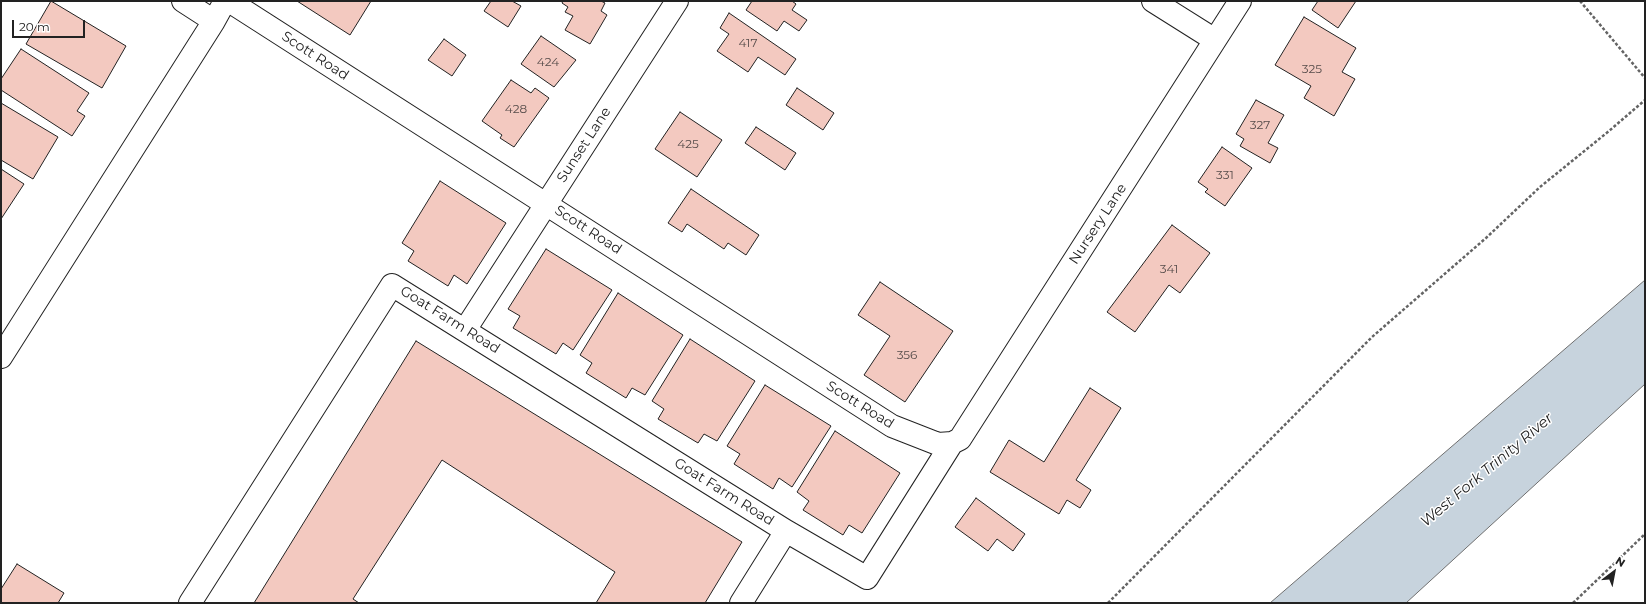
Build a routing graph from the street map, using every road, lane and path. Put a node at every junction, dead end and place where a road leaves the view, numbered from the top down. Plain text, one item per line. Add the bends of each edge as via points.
1 (183, 1) edge
2 (224, 1) edge
3 (229, 1) edge
4 (677, 1) edge
5 (1153, 1) edge
6 (1240, 1) edge
7 (1580, 1) edge
8 (214, 21) junction
9 (1215, 40) junction
10 (1645, 78) edge
11 (1645, 100) edge
12 (547, 204) junction
13 (465, 330) junction
14 (1, 357) edge
15 (952, 443) junction
16 (786, 531) junction
17 (1645, 534) edge
18 (190, 603) edge
19 (741, 603) edge
20 (1108, 603) edge
21 (1573, 603) edge

1 - 8 street
2 - 8 street
3 - 12 street, Scott Road
4 - 12 street, Sunset Lane
5 - 9 street
6 - 9 street, Nursery Lane
7 - 10 path
8 - 14 street
9 - 15 street, Nursery Lane via 960,439
11 - 20 path via 1540,187 1486,238 1372,337
12 - 13 street, Sunset Lane
12 - 15 street, Scott Road via 892,426 938,444
13 - 16 street, Goat Farm Road
13 - 18 street, Goat Farm Road via 392,284
15 - 16 street, Goat Farm Road via 867,578
16 - 19 street, Goat Farm Road
17 - 21 path

